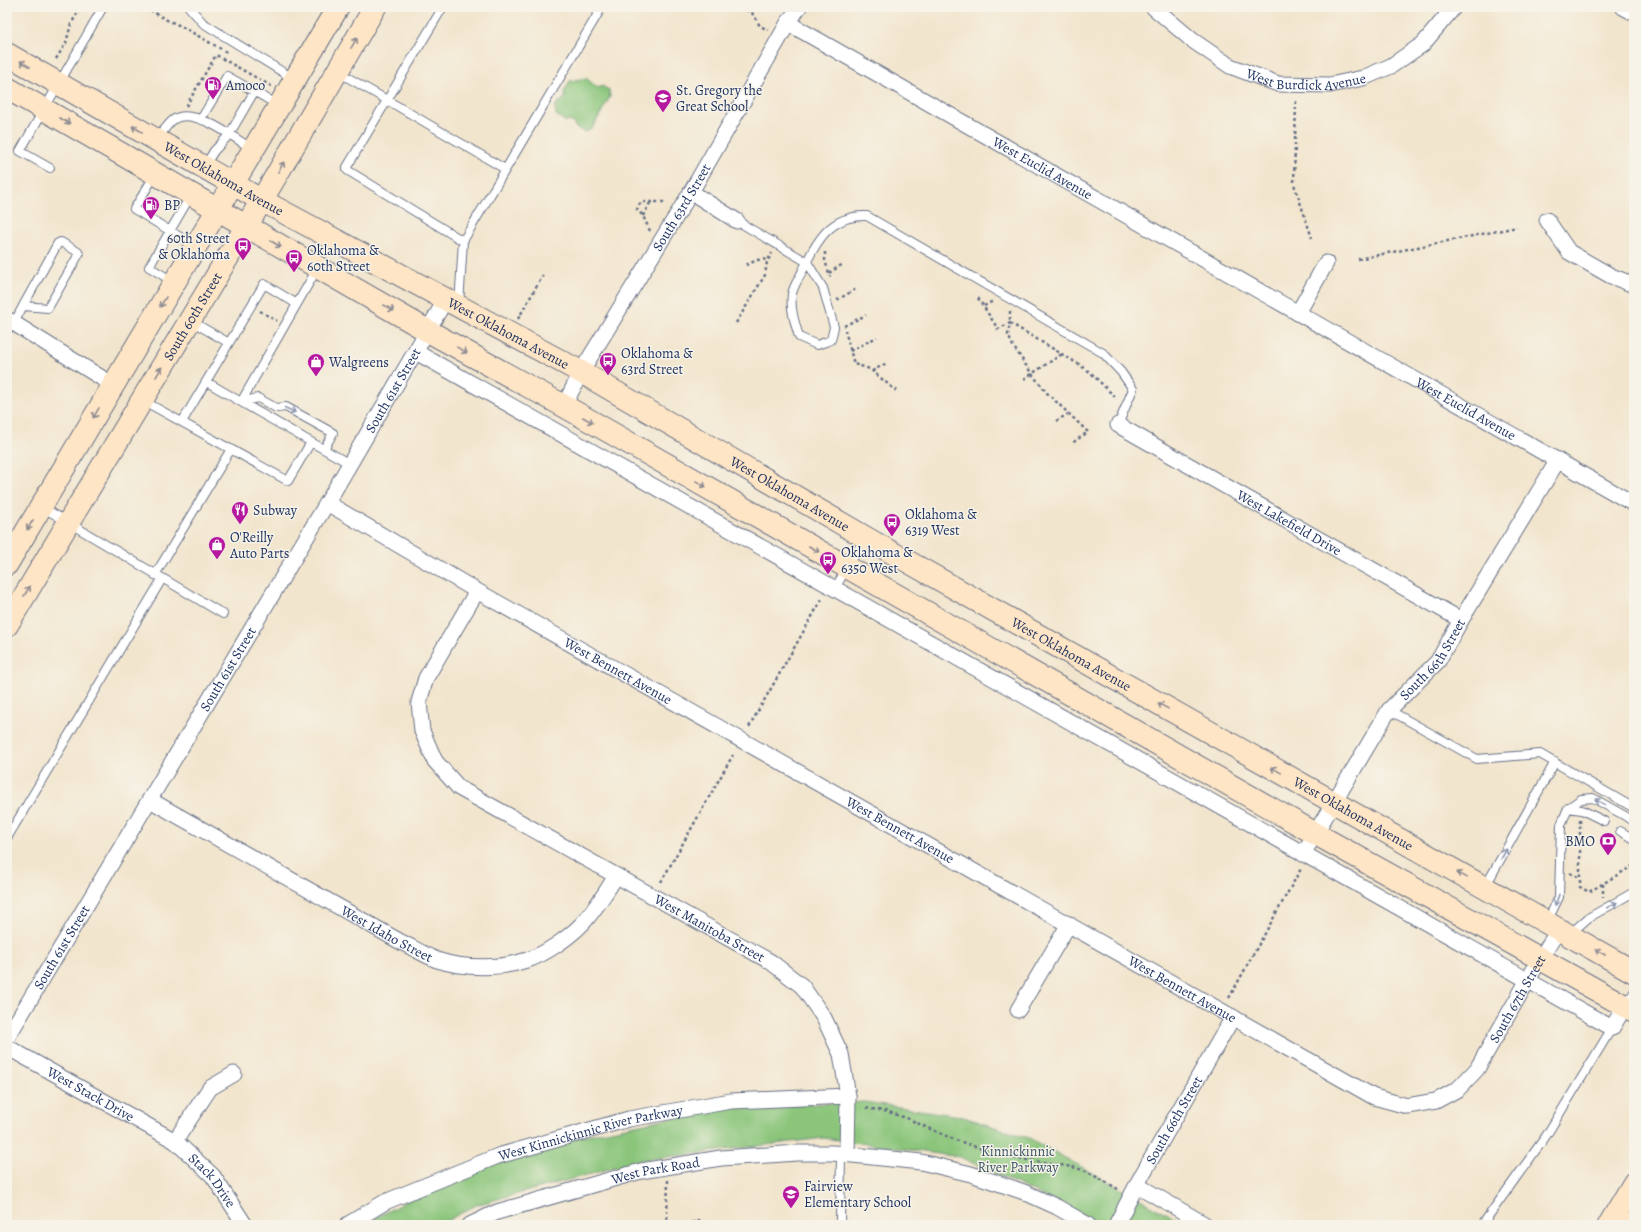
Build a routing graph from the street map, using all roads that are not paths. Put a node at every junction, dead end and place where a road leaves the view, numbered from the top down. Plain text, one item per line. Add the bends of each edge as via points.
1 (103, 7) edge
2 (189, 7) edge
3 (338, 7) edge
4 (375, 7) edge
5 (443, 7) edge
6 (602, 7) edge
7 (799, 7) edge
8 (1153, 7) edge
9 (1454, 7) edge
10 (788, 23) junction
11 (7, 54) edge
12 (337, 72) junction
13 (294, 79) junction
14 (58, 83) junction
15 (8, 90) edge
16 (254, 92) junction
17 (387, 100) junction
18 (280, 103) junction
19 (44, 109) junction
20 (309, 118) junction
21 (201, 119) junction
22 (229, 135) junction
23 (156, 140) junction
24 (252, 149) junction
25 (204, 167) junction
26 (50, 168) dead end
27 (505, 169) junction
28 (156, 174) junction
29 (232, 184) junction
30 (691, 192) junction
31 (191, 194) junction
32 (261, 200) junction
33 (218, 210) junction
34 (1547, 220) dead end
35 (737, 221) joint
36 (246, 227) junction
37 (170, 231) junction
38 (463, 241) junction
39 (196, 246) junction
40 (807, 262) junction
41 (1326, 263) dead end
42 (318, 268) junction
43 (174, 283) junction
44 (1634, 286) edge
45 (453, 303) junction
46 (297, 304) junction
47 (23, 306) junction
48 (1298, 313) junction
49 (190, 320) junction
50 (10, 321) edge
51 (428, 331) junction
52 (229, 343) junction
53 (416, 352) junction
54 (581, 372) junction
55 (207, 382) junction
56 (113, 385) junction
57 (142, 400) junction
58 (241, 402) junction
59 (564, 406) junction
60 (182, 422) junction
61 (1118, 425) joint
62 (311, 442) junction
63 (231, 449) junction
64 (324, 449) junction
65 (1558, 460) junction
66 (350, 464) junction
67 (90, 488) junction
68 (327, 503) junction
69 (1634, 504) edge
70 (41, 506) junction
71 (69, 523) junction
72 (865, 538) junction
73 (7, 564) edge
74 (848, 568) junction
75 (159, 577) junction
76 (835, 588) junction
77 (477, 591) junction
78 (223, 614) dead end
79 (1461, 620) junction
80 (7, 625) edge
81 (1389, 710) junction
82 (1555, 762) junction
83 (150, 800) junction
84 (1334, 803) junction
85 (1568, 808) junction
86 (1634, 808) edge
87 (1604, 821) dead end
88 (1634, 821) edge
89 (1620, 831) dead end
90 (1316, 834) junction
91 (7, 838) edge
92 (1634, 839) edge
93 (1306, 856) junction
94 (616, 876) junction
95 (1485, 888) junction
96 (1634, 892) edge
97 (1069, 924) junction
98 (1558, 929) junction
99 (1540, 959) junction
100 (1634, 972) edge
101 (1528, 980) junction
102 (1631, 1003) edge
103 (1018, 1010) dead end
104 (1233, 1016) junction
105 (1612, 1028) junction
106 (7, 1038) edge
107 (7, 1047) edge
108 (1477, 1069) joint
109 (234, 1074) dead end
110 (848, 1096) junction
111 (175, 1141) junction
112 (844, 1153) junction
113 (1634, 1184) edge
114 (1137, 1185) junction
115 (244, 1225) edge
116 (347, 1225) edge
117 (470, 1225) edge
118 (840, 1225) edge
119 (1088, 1225) edge
120 (1116, 1225) edge
121 (1206, 1225) edge
122 (1482, 1225) edge
123 (1609, 1225) edge

1 - 14 lane
2 - 13 lane via 203,23
3 - 13 main road
12 -> 4 main road, South 60th Street
5 - 17 lane
6 - 27 lane
7 - 10 street, South 63rd Street
8 - 9 street, West Burdick Avenue via 1192,40 1230,66 1278,84 1330,86 1363,78 1391,66 1423,44
10 - 30 street, South 63rd Street
10 - 48 street, West Euclid Avenue
14 -> 11 main road, West Oklahoma Avenue
12 - 17 lane
12 - 20 main road, South 60th Street
13 - 18 main road
14 - 19 lane
23 -> 14 main road, West Oklahoma Avenue
15 - 19 main road
16 - 18 lane
16 - 21 lane via 227,76
16 - 22 lane
17 - 27 lane
17 - 38 lane via 347,170
18 - 20 main road
18 - 24 main road
19 - 26 lane via 20,151
19 -> 28 main road
32 -> 20 main road, South 60th Street
21 - 22 lane
21 - 23 lane via 187,116 173,120
22 - 24 lane
22 - 25 lane
23 - 25 main road, West Oklahoma Avenue
24 - 29 main road
25 - 29 main road, West Oklahoma Avenue
27 - 38 lane
28 - 31 main road
28 - 37 lane via 134,209
29 - 32 main road, West Oklahoma Avenue
29 - 33 main road
30 - 35 street
30 - 54 street, South 63rd Street
31 - 33 main road
31 - 37 lane
32 - 36 main road, South 60th Street
32 - 45 main road, West Oklahoma Avenue
33 - 36 main road
33 - 39 main road
34 - 44 street via 1570,252
35 - 40 lane
36 -> 42 main road
36 - 49 main road, South 60th Street
37 - 39 lane
37 - 43 lane via 149,267
38 - 45 lane
39 - 43 main road
40 - 40 lane via 823,288 834,327 831,340 817,345 800,337 793,319 792,294
40 - 61 lane via 824,232 842,220 854,216 867,216 1103,353 1133,389
41 - 48 street
42 - 46 lane
42 -> 51 main road
43 -> 56 main road
45 - 51 street, South 61st Street
45 - 54 main road, West Oklahoma Avenue
46 - 52 lane via 264,284
46 - 58 lane
47 - 47 lane via 48,308 78,252 61,242 58,243
47 - 50 lane
48 - 65 street, West Euclid Avenue
49 - 52 lane
57 -> 49 main road, South 60th Street
50 - 56 street
51 - 53 street, South 61st Street
51 -> 59 main road
52 - 55 lane
53 - 66 street, South 61st Street
53 - 76 street
54 - 59 street, South 63rd Street
54 - 72 main road, West Oklahoma Avenue
55 - 58 lane
55 - 60 lane
56 - 67 main road via 123,394 126,407 108,437
56 -> 70 main road
57 - 60 lane
57 - 67 main road, South 60th Street
58 - 62 lane
58 -> 64 lane via 258,398 276,408 286,407 333,433
59 -> 74 main road
60 - 63 lane
61 - 79 street, West Lakefield Drive
62 - 63 lane via 288,481
62 - 64 lane
63 - 75 lane
64 - 66 lane
65 - 69 street, West Euclid Avenue
65 - 79 street, South 66th Street
66 - 68 street, South 61st Street
67 - 71 main road, South 60th Street
68 - 77 street, West Bennett Avenue
68 - 83 street, South 61st Street
70 - 71 lane
70 -> 73 main road
71 - 75 lane
80 -> 71 main road, South 60th Street
72 - 74 lane
84 -> 72 main road, West Oklahoma Avenue
74 - 76 lane
74 - 90 main road
75 - 78 lane
75 - 91 lane
76 - 93 street
77 - 94 street, West Manitoba Street via 426,678 419,702 422,731 435,761 459,788
77 - 97 street, West Bennett Avenue
79 - 81 street, South 66th Street via 1438,661
81 - 82 lane via 1476,759 1540,754
81 - 84 street, South 66th Street
82 - 86 lane
95 -> 82 lane
83 - 94 street, West Idaho Street via 399,941 438,960 473,967 498,966 528,960 553,947 580,926 600,903
83 - 106 street, South 61st Street
84 - 90 street, South 66th Street
95 -> 84 main road, West Oklahoma Avenue
85 - 87 lane via 1582,810
88 -> 85 lane via 1593,798 1581,799
85 -> 98 lane via 1561,825
89 - 92 lane
90 - 93 street, South 66th Street
90 - 99 main road
93 - 101 street
94 - 110 street, West Manitoba Street via 771,962 802,986 824,1018 841,1054
95 - 98 main road, West Oklahoma Avenue
98 -> 96 lane via 1588,918
97 - 103 street
97 - 104 street, West Bennett Avenue
98 - 99 street, South 67th Street
100 -> 98 main road, West Oklahoma Avenue
99 - 101 street, South 67th Street
99 - 102 main road
101 - 105 street
101 - 108 street, South 67th Street
102 - 105 street
104 - 108 street, West Bennett Avenue via 1374,1097 1407,1106 1436,1101 1458,1088
104 - 114 street, South 66th Street
105 - 122 lane via 1546,1136
107 - 111 street, West Stack Drive
109 - 111 street via 210,1088
110 - 112 street, West Manitoba Street
110 - 116 street, West Kinnickinnic River Parkway via 731,1101 629,1119 498,1156 385,1202
111 - 115 street, Stack Drive via 213,1176
112 - 117 street, West Park Road via 721,1158 641,1171 497,1212
112 - 118 lane
112 - 119 street via 921,1162 971,1174 1024,1192
113 - 123 main road
114 - 120 street, South 66th Street
114 - 121 street

